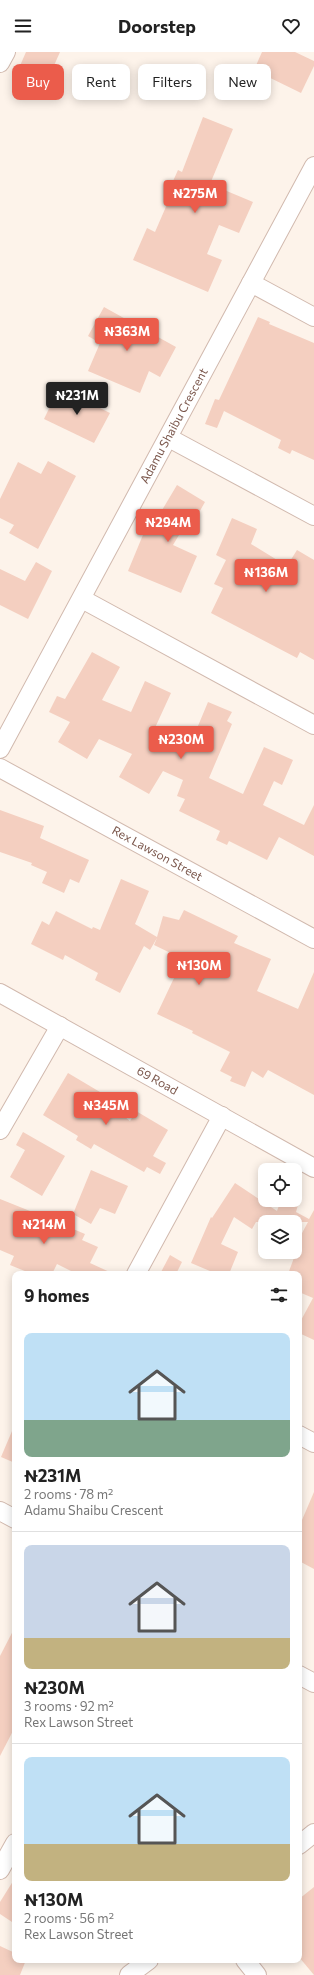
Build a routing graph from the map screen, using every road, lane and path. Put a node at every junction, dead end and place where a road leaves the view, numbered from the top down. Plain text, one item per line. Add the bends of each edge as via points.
1 (6, 52) edge
2 (0, 63) edge
3 (314, 167) edge
4 (251, 283) junction
5 (314, 317) edge
6 (169, 438) junction
7 (314, 516) edge
8 (82, 600) junction
9 (314, 725) edge
10 (0, 748) edge
11 (0, 768) edge
12 (314, 939) edge
13 (0, 992) edge
14 (60, 1026) junction
15 (222, 1116) junction
16 (0, 1130) edge
17 (314, 1168) edge
18 (138, 1271) edge
19 (302, 1437) edge
20 (314, 1443) edge
21 (0, 1511) edge
22 (12, 1517) edge
23 (302, 1677) edge
24 (314, 1683) edge
25 (314, 1833) edge
26 (302, 1843) edge
27 (12, 1848) edge
28 (0, 1870) edge
29 (145, 1963) edge
30 (247, 1963) edge
31 (129, 1975) edge
32 (257, 1975) edge

1 - 2 street
3 - 4 street, Adamu Shaibu Crescent
4 - 5 street
4 - 6 street, Adamu Shaibu Crescent
6 - 7 street
6 - 8 street, Adamu Shaibu Crescent
8 - 9 street
8 - 10 street, Adamu Shaibu Crescent
11 - 12 street, Rex Lawson Street
13 - 14 street, 69 Road
14 - 15 street, 69 Road
14 - 16 street
15 - 17 street, 69 Road
15 - 18 street
19 - 20 street
21 - 22 street
23 - 24 street
25 - 26 street
27 - 28 street
29 - 31 street
30 - 32 street

